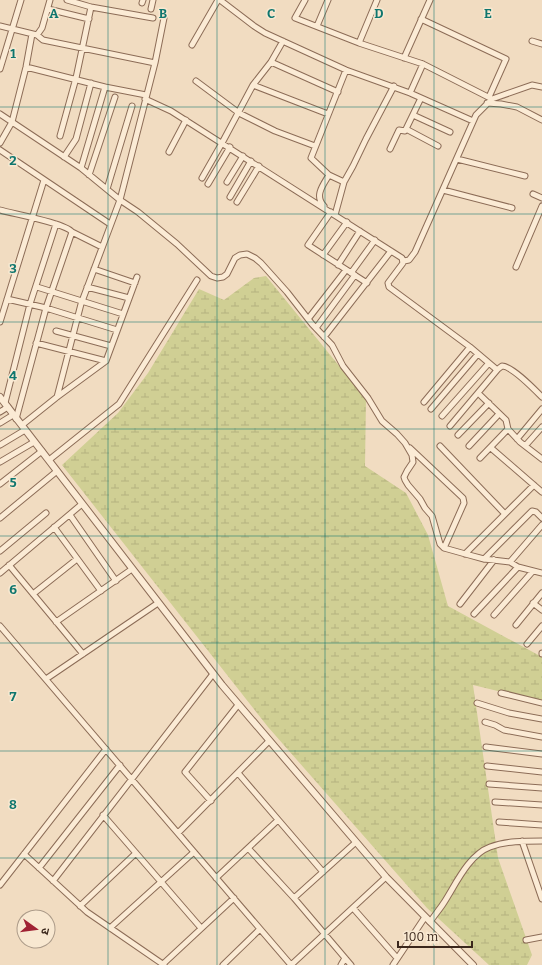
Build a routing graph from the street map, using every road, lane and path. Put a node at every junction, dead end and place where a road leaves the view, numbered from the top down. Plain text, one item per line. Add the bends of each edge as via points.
1 (21, 0) edge
2 (50, 0) edge
3 (67, 0) edge
4 (153, 0) edge
5 (219, 0) edge
6 (305, 0) edge
7 (328, 0) edge
8 (377, 0) edge
9 (430, 0) edge
10 (91, 7) junction
11 (48, 9) junction
12 (151, 9) dead end
13 (153, 18) dead end
14 (164, 18) dead end
15 (89, 19) junction
16 (421, 19) junction
17 (0, 26) edge
18 (317, 26) junction
19 (12, 29) junction
20 (35, 35) junction
21 (283, 41) junction
22 (532, 41) dead end
23 (359, 43) junction
24 (542, 44) edge
25 (192, 45) dead end
26 (83, 48) junction
27 (404, 58) junction
28 (271, 62) junction
29 (155, 63) junction
30 (423, 64) junction
31 (26, 67) junction
32 (0, 69) edge
33 (346, 70) junction
34 (76, 78) junction
35 (196, 81) dead end
36 (91, 83) junction
37 (254, 85) junction
38 (394, 86) junction
39 (105, 87) junction
40 (542, 87) edge
41 (338, 92) junction
42 (410, 93) junction
43 (115, 97) dead end
44 (146, 97) junction
45 (421, 98) junction
46 (491, 98) junction
47 (487, 103) junction
48 (132, 106) dead end
49 (239, 113) junction
50 (0, 114) edge
51 (328, 114) junction
52 (413, 115) junction
53 (186, 120) junction
54 (542, 120) edge
55 (473, 121) junction
56 (12, 122) junction
57 (406, 129) junction
58 (450, 132) dead end
59 (60, 136) dead end
60 (0, 143) edge
61 (222, 143) junction
62 (315, 146) junction
63 (438, 146) dead end
64 (230, 147) junction
65 (390, 149) dead end
66 (0, 150) edge
67 (169, 152) dead end
68 (243, 156) junction
69 (64, 157) junction
70 (457, 159) junction
71 (251, 161) junction
72 (259, 166) junction
73 (81, 168) junction
74 (89, 175) junction
75 (329, 175) junction
76 (525, 176) dead end
77 (202, 178) dead end
78 (44, 180) junction
79 (227, 182) dead end
80 (344, 182) junction
81 (208, 184) dead end
82 (107, 189) junction
83 (443, 190) junction
84 (533, 194) dead end
85 (230, 197) dead end
86 (542, 198) edge
87 (120, 200) junction
88 (237, 202) dead end
89 (542, 206) edge
90 (512, 208) dead end
91 (0, 210) edge
92 (333, 213) junction
93 (32, 218) junction
94 (347, 222) junction
95 (56, 224) junction
96 (110, 224) junction
97 (360, 231) junction
98 (72, 232) junction
99 (375, 240) junction
100 (102, 247) junction
101 (391, 251) junction
102 (324, 255) junction
103 (404, 261) junction
104 (338, 265) junction
105 (516, 267) dead end
106 (94, 270) junction
107 (350, 273) junction
108 (137, 277) dead end
109 (196, 280) dead end
110 (135, 283) junction
111 (367, 283) junction
112 (36, 287) junction
113 (87, 287) junction
114 (51, 291) junction
115 (129, 298) junction
116 (7, 299) junction
117 (82, 300) junction
118 (30, 304) junction
119 (46, 308) junction
120 (123, 314) junction
121 (78, 318) junction
122 (308, 319) junction
123 (0, 322) edge
124 (316, 328) junction
125 (117, 330) junction
126 (56, 331) dead end
127 (73, 336) junction
128 (324, 337) junction
129 (36, 343) junction
130 (111, 346) junction
131 (470, 347) junction
132 (69, 352) junction
133 (478, 354) junction
134 (106, 361) junction
135 (489, 363) junction
136 (498, 369) junction
137 (478, 393) junction
138 (0, 397) edge
139 (57, 397) junction
140 (542, 397) edge
141 (424, 402) dead end
142 (489, 403) junction
143 (6, 405) junction
144 (431, 409) dead end
145 (542, 409) edge
146 (0, 412) edge
147 (499, 414) junction
148 (442, 416) dead end
149 (15, 417) junction
150 (0, 423) edge
151 (450, 426) dead end
152 (24, 427) junction
153 (542, 427) edge
154 (508, 429) junction
155 (458, 435) dead end
156 (517, 439) junction
157 (34, 442) junction
158 (405, 443) junction
159 (0, 445) edge
160 (440, 446) dead end
161 (469, 446) dead end
162 (525, 446) junction
163 (491, 448) junction
164 (42, 451) junction
165 (480, 458) dead end
166 (542, 459) edge
167 (49, 460) junction
168 (0, 462) edge
169 (57, 471) junction
170 (0, 484) edge
171 (534, 486) junction
172 (542, 492) edge
173 (82, 504) junction
174 (46, 513) dead end
175 (505, 514) junction
176 (70, 515) junction
177 (0, 518) edge
178 (542, 518) edge
179 (542, 525) edge
180 (54, 528) junction
181 (444, 548) junction
182 (0, 551) edge
183 (465, 554) junction
184 (78, 559) junction
185 (484, 559) junction
186 (494, 560) junction
187 (510, 562) junction
188 (9, 565) junction
189 (518, 567) junction
190 (132, 569) junction
191 (533, 571) junction
192 (0, 573) edge
193 (542, 573) edge
194 (116, 581) junction
195 (101, 591) junction
196 (542, 593) edge
197 (33, 594) junction
198 (158, 603) junction
199 (533, 603) junction
200 (460, 604) dead end
201 (542, 610) edge
202 (474, 614) dead end
203 (494, 615) dead end
204 (56, 622) junction
205 (516, 625) dead end
206 (0, 626) edge
207 (542, 626) edge
208 (527, 644) dead end
209 (83, 654) junction
210 (213, 674) junction
211 (46, 678) junction
212 (501, 693) dead end
213 (477, 703) dead end
214 (542, 703) edge
215 (238, 705) junction
216 (542, 719) edge
217 (485, 722) dead end
218 (542, 737) edge
219 (269, 741) junction
220 (486, 747) dead end
221 (106, 749) junction
222 (542, 754) edge
223 (120, 764) junction
224 (487, 766) dead end
225 (542, 772) edge
226 (238, 773) junction
227 (132, 778) junction
228 (489, 784) dead end
229 (542, 788) edge
230 (210, 801) junction
231 (495, 802) dead end
232 (542, 805) edge
233 (104, 815) junction
234 (278, 820) junction
235 (499, 822) dead end
236 (542, 825) edge
237 (178, 833) junction
238 (542, 840) edge
239 (522, 841) junction
240 (356, 842) junction
241 (248, 848) junction
242 (194, 852) junction
243 (136, 853) junction
244 (24, 854) junction
245 (39, 868) junction
246 (323, 872) junction
247 (386, 877) junction
248 (216, 878) junction
249 (53, 881) junction
250 (161, 882) junction
251 (0, 884) edge
252 (234, 898) junction
253 (294, 898) junction
254 (542, 899) edge
255 (80, 906) junction
256 (353, 908) junction
257 (428, 919) junction
258 (110, 928) junction
259 (201, 928) junction
260 (260, 929) junction
261 (324, 934) junction
262 (542, 937) edge
263 (526, 940) dead end
264 (345, 958) junction
265 (397, 958) junction
266 (164, 965) edge
267 (223, 965) edge
268 (291, 965) edge
269 (341, 965) edge
270 (351, 965) edge
271 (393, 965) edge
272 (473, 965) edge

1 - 19 street
2 - 11 street
3 - 10 street
4 - 12 street
5 - 21 street via 254,26
5 - 25 street
6 - 18 street via 295,18
7 - 18 street
8 - 23 street
9 - 16 street
10 - 13 street
10 - 15 street
11 - 15 street
11 - 20 street via 42,28
14 - 29 street
15 - 26 street
16 - 27 street
16 - 46 street via 506,59
17 - 19 street
18 - 23 street
19 - 20 street
19 - 32 street
20 - 26 street via 43,40
20 - 31 street
21 - 28 street
21 - 33 street
22 - 24 street
23 - 27 street
26 - 29 street
26 - 34 street
27 - 30 street
28 - 37 street
28 - 41 street
29 - 44 street
30 - 42 street
30 - 46 street
31 - 34 street
31 - 56 street
33 - 38 street
33 - 41 street
34 - 36 street
34 - 59 street
35 - 49 street
36 - 39 street
36 - 69 street via 76,139
37 - 49 street
37 - 51 street
38 - 42 street
38 - 80 street
39 - 44 street
39 - 73 street
40 - 46 street via 532,85
41 - 51 street
42 - 45 street
43 - 74 street
44 - 53 street
44 - 87 street
45 - 52 street
45 - 55 street
46 - 47 street
47 - 54 street via 517,107
47 - 55 street
48 - 82 street
49 - 61 street
49 - 62 street
50 - 56 street
51 - 62 street
52 - 57 street
52 - 58 street
53 - 61 street
53 - 67 street
55 - 70 street
56 - 60 street
56 - 69 street
57 - 63 street
57 - 65 street via 399,130
61 - 64 street
61 - 77 street
62 - 75 street via 311,158
64 - 68 street
64 - 81 street
66 - 78 street
68 - 71 street
68 - 79 street
69 - 73 street
70 - 76 street
70 - 83 street
71 - 72 street
71 - 85 street
72 - 88 street
72 - 92 street
73 - 74 street
74 - 82 street
75 - 80 street
75 - 92 street via 319,196 320,202
78 - 93 street
78 - 96 street
80 - 92 street
82 - 87 street
83 - 90 street
83 - 103 street via 415,252 410,260
84 - 86 street
87 - 96 street
87 - 122 street via 162,231 211,276 217,278 226,274 240,254 255,258
89 - 105 street
91 - 93 street
92 - 94 street
92 - 102 street via 308,245
93 - 95 street
93 - 116 street
94 - 97 street
94 - 102 street
95 - 98 street
95 - 112 street
96 - 100 street
97 - 99 street
97 - 104 street
98 - 100 street
98 - 114 street
99 - 101 street
99 - 107 street
100 - 106 street
101 - 103 street
101 - 111 street
102 - 104 street
103 - 131 street via 388,286
104 - 107 street
106 - 110 street
106 - 113 street
107 - 111 street
107 - 122 street
107 - 124 street
108 - 110 street
109 - 167 street via 119,404
110 - 115 street
111 - 128 street
112 - 114 street
112 - 118 street
113 - 115 street
113 - 117 street
114 - 117 street
114 - 119 street
115 - 120 street
116 - 118 street
116 - 123 street
117 - 120 street
117 - 121 street
118 - 119 street
118 - 143 street
119 - 121 street
119 - 129 street
120 - 125 street
121 - 125 street
121 - 127 street
122 - 124 street
124 - 128 street
125 - 130 street
126 - 127 street
127 - 130 street
127 - 132 street
128 - 158 street via 332,345 343,366 382,421
129 - 132 street
129 - 149 street
130 - 134 street
131 - 133 street
131 - 141 street
132 - 134 street
132 - 139 street
133 - 135 street
133 - 144 street
134 - 139 street
135 - 136 street
135 - 148 street
136 - 137 street
136 - 140 street via 506,366
137 - 142 street
137 - 151 street
138 - 143 street
139 - 152 street
142 - 147 street
142 - 155 street
143 - 146 street
143 - 149 street
145 - 156 street
147 - 154 street via 506,420
147 - 161 street
149 - 150 street
149 - 152 street
152 - 157 street
152 - 159 street
153 - 162 street
154 - 156 street
154 - 163 street
156 - 162 street
157 - 164 street
157 - 168 street
158 - 181 street via 413,459 404,476 405,480 431,513 440,544
158 - 181 street via 463,498 464,503
160 - 175 street
162 - 166 street
163 - 165 street
163 - 171 street
164 - 167 street
164 - 170 street
167 - 169 street
169 - 173 street
169 - 177 street
171 - 172 street
171 - 175 street
173 - 176 street
173 - 190 street
174 - 182 street
175 - 183 street
176 - 180 street
176 - 194 street
178 - 185 street via 532,511
179 - 187 street
180 - 184 street
180 - 188 street
181 - 183 street
183 - 185 street
184 - 195 street
184 - 197 street
185 - 186 street
186 - 187 street
186 - 200 street
187 - 189 street
188 - 192 street
188 - 197 street
189 - 191 street
189 - 202 street
190 - 194 street
190 - 198 street
191 - 193 street
191 - 203 street
194 - 195 street
195 - 204 street
196 - 199 street
197 - 204 street
198 - 209 street
198 - 210 street
199 - 201 street
199 - 205 street
204 - 209 street
206 - 211 street
207 - 208 street
209 - 211 street
210 - 215 street
210 - 227 street
211 - 221 street
212 - 214 street
213 - 216 street via 509,713
215 - 219 street
215 - 230 street via 185,772
217 - 218 street via 504,730
219 - 226 street
219 - 240 street
220 - 222 street
221 - 223 street
221 - 244 street
223 - 227 street
223 - 245 street
224 - 225 street
226 - 230 street
226 - 234 street
227 - 233 street
227 - 237 street
228 - 229 street
230 - 237 street
231 - 232 street
233 - 243 street
233 - 249 street
234 - 241 street
234 - 246 street
235 - 236 street
237 - 242 street
238 - 239 street
239 - 254 street
239 - 257 street via 488,847 477,854 443,905
240 - 246 street
240 - 247 street
241 - 248 street
241 - 253 street
242 - 248 street
242 - 250 street
243 - 250 street
243 - 255 street
244 - 245 street
244 - 251 street
245 - 249 street
246 - 253 street
247 - 256 street
247 - 257 street
248 - 252 street
249 - 255 street
250 - 258 street
250 - 259 street
252 - 259 street
252 - 260 street
253 - 261 street
255 - 258 street
256 - 261 street
256 - 265 street
257 - 265 street
257 - 272 street
258 - 266 street
259 - 266 street
260 - 267 street
260 - 268 street
261 - 264 street
261 - 268 street
262 - 263 street
264 - 269 street
264 - 270 street
265 - 271 street

